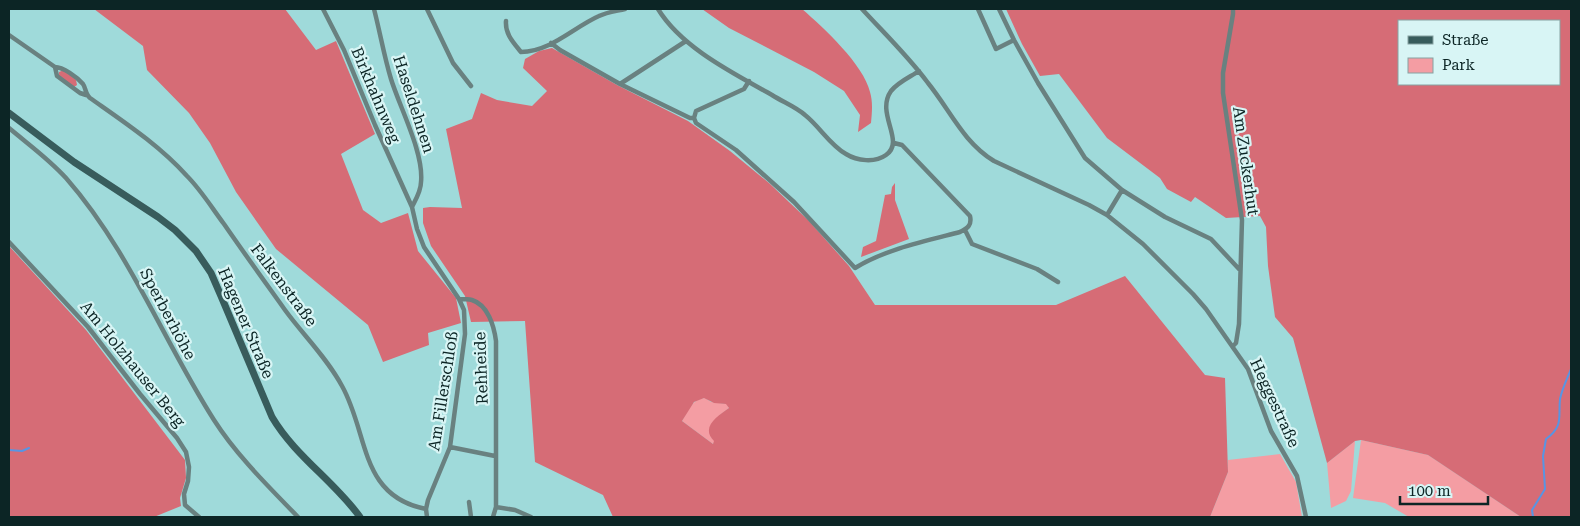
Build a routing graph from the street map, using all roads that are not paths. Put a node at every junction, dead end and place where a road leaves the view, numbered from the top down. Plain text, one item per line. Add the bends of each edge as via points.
1 (323, 9) edge
2 (374, 9) edge
3 (427, 9) edge
4 (597, 9) edge
5 (626, 9) edge
6 (658, 9) edge
7 (862, 9) edge
8 (978, 9) edge
9 (999, 9) edge
10 (1232, 9) edge
11 (600, 15) junction
12 (506, 21) dead end
13 (9, 35) edge
14 (1014, 40) junction
15 (686, 41) junction
16 (551, 43) junction
17 (55, 67) junction
18 (919, 71) junction
19 (749, 81) junction
20 (620, 84) junction
21 (471, 86) dead end
22 (86, 95) junction
23 (9, 113) edge
24 (694, 118) junction
25 (9, 128) edge
26 (894, 142) junction
27 (1122, 190) junction
28 (404, 191) joint
29 (412, 207) junction
30 (1107, 215) junction
31 (965, 230) junction
32 (9, 242) edge
33 (1240, 269) junction
34 (1058, 282) dead end
35 (459, 299) junction
36 (1233, 346) junction
37 (450, 447) junction
38 (495, 456) junction
39 (469, 502) dead end
40 (496, 507) junction
41 (426, 509) junction
42 (199, 517) edge
43 (298, 517) edge
44 (360, 517) edge
45 (427, 517) edge
46 (470, 517) edge
47 (493, 517) edge
48 (531, 517) edge
49 (1306, 517) edge

1 - 28 street, Birkhahnweg via 344,50
2 - 29 street, Haseldehnen via 392,80 420,164 422,182
3 - 21 street via 453,63
4 - 11 street
5 - 11 street
6 - 15 street
7 - 18 street, Heggestraße
8 - 14 street via 996,49
9 - 14 street
10 - 33 street, Am Zuckerhut via 1223,92 1242,207
11 - 16 street
12 - 16 street via 508,36 521,52
13 - 17 street, Falkenstraße
14 - 27 street via 1084,158
15 - 19 street
15 - 20 street
16 - 20 street
17 - 22 street, Falkenstraße via 57,76
17 - 22 street, Falkenstraße via 60,67 83,84
18 - 26 street via 898,84 887,101 886,111
18 - 30 street, Heggestraße via 966,138 981,153
19 - 24 street via 744,89 696,111
19 - 26 street via 804,114 836,146 857,159 879,158 893,148
20 - 24 street
22 - 41 street, Falkenstraße via 166,154 189,177 327,362 353,410 377,477 401,501
23 - 44 main road, Hagener Straße via 74,162 158,217 196,251 211,274 280,431
24 - 31 street via 794,202 855,268 900,249
25 - 43 street, Sperberhöhe via 66,178 107,233 128,264 215,422 258,477
26 - 31 street via 902,145 970,216 969,227
27 - 30 street
27 - 33 street via 1165,217 1211,239
28 - 29 street, Am Fillerschloß
29 - 35 street, Am Fillerschloß via 424,248
30 - 36 street, Heggestraße via 1161,262 1206,309
31 - 34 street via 972,244 1037,269
32 - 42 street, Am Holzhauser Berg via 88,327 178,438 186,452 189,467 185,505
33 - 36 street, Am Zuckerhut via 1239,324
35 - 37 street, Am Fillerschloß via 464,310 465,334
35 - 38 street, Rehheide via 473,300 485,310 494,328
36 - 49 street, Heggestraße via 1248,369 1275,441 1297,476
37 - 38 street
37 - 41 street, Am Fillerschloß
38 - 40 street, Rehheide
39 - 46 street
40 - 47 street, Rehheide
40 - 48 street
41 - 45 street, Am Fillerschloß

